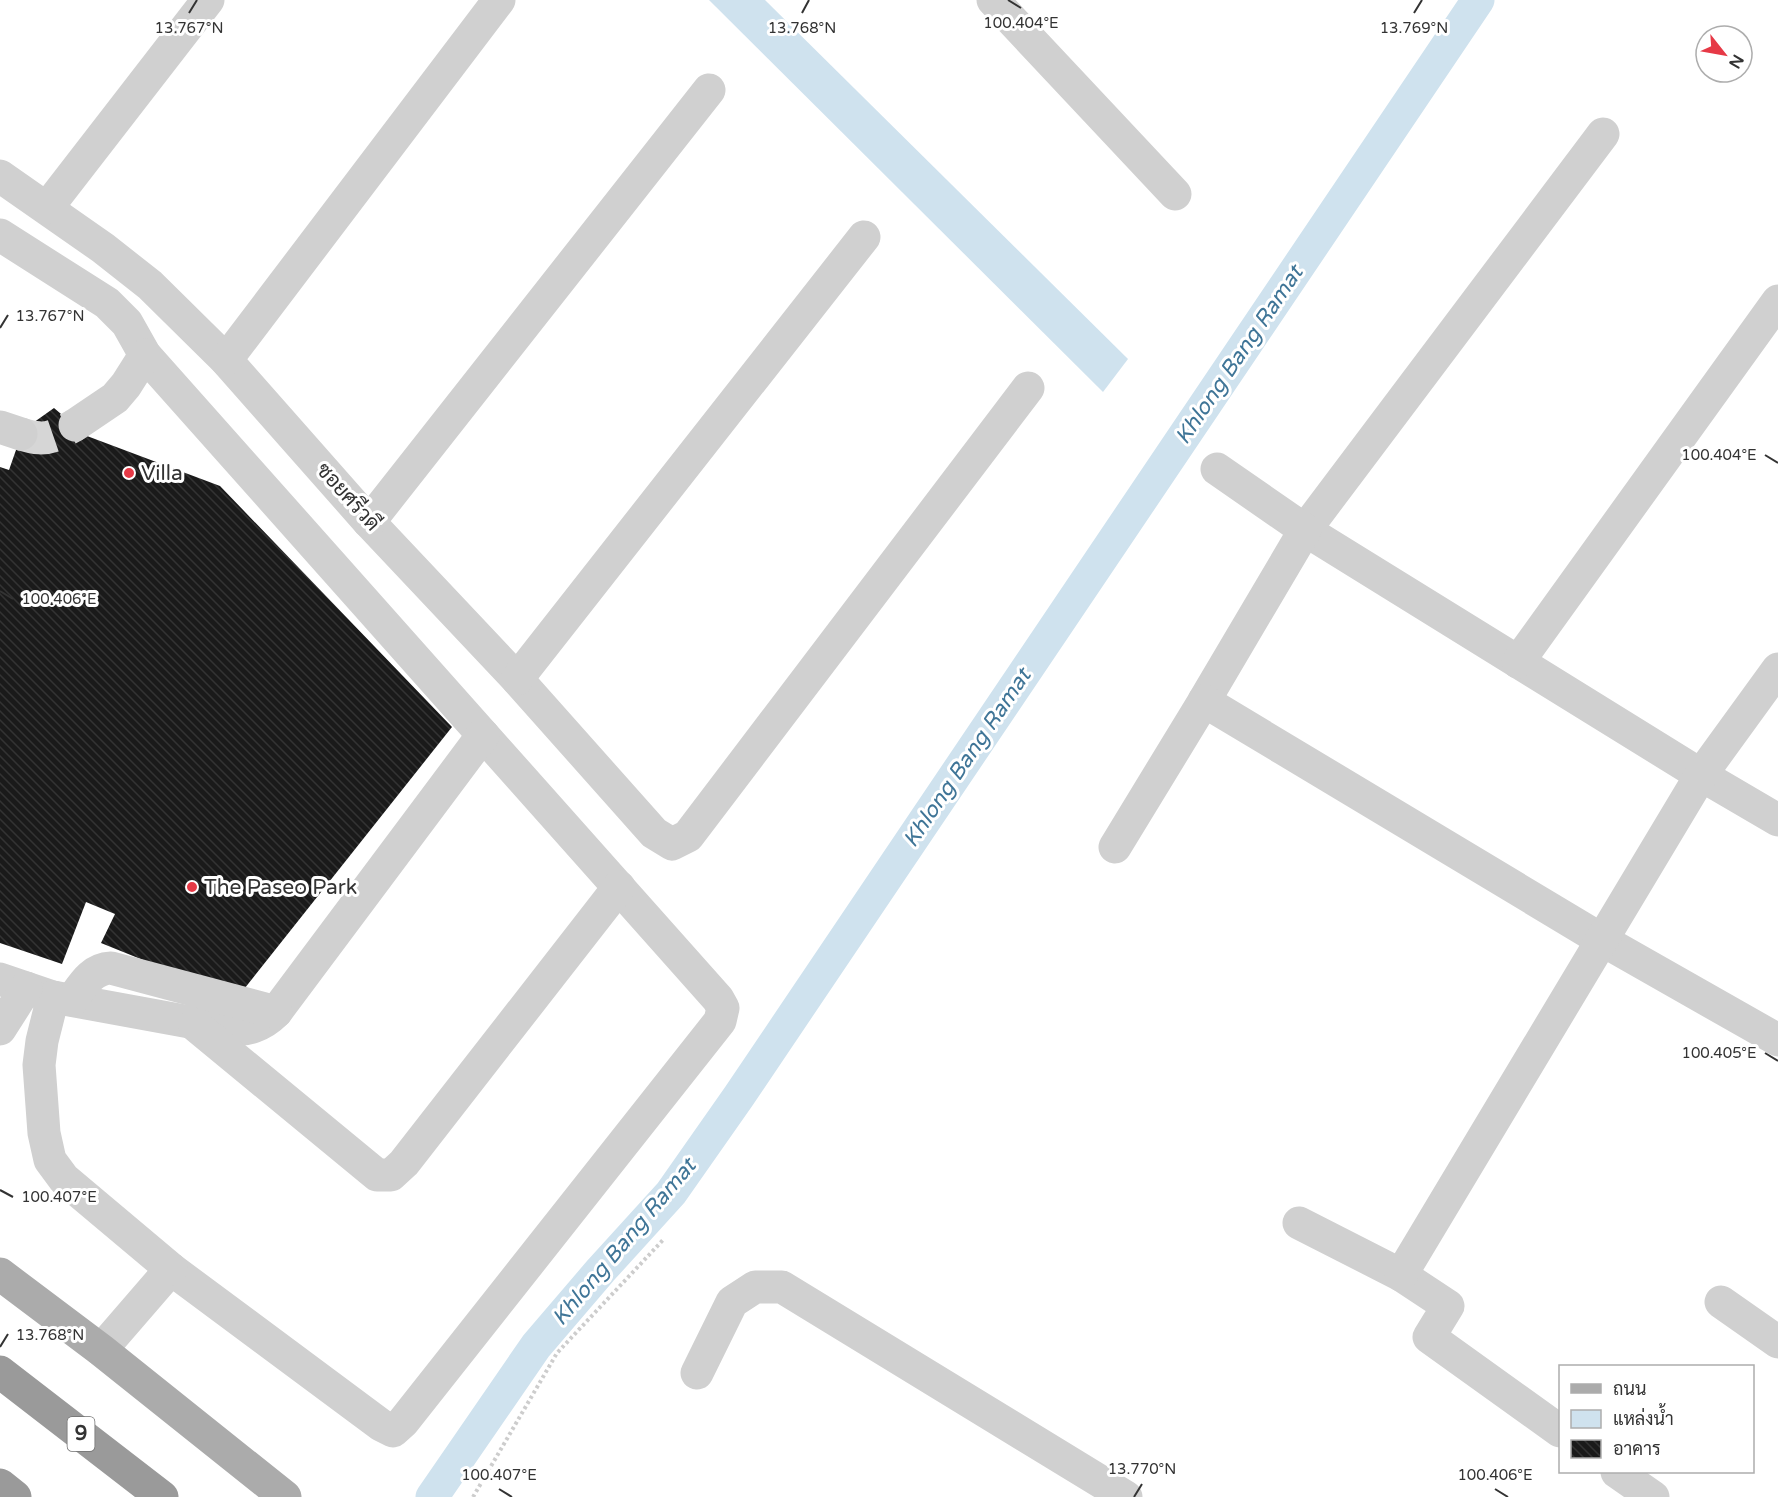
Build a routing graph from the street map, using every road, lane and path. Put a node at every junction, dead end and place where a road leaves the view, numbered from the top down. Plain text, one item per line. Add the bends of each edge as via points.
1 (208, 0) edge
2 (499, 0) edge
3 (993, 0) edge
4 (709, 90) dead end
5 (1603, 134) dead end
6 (0, 176) edge
7 (1175, 194) dead end
8 (47, 208) junction
9 (0, 235) edge
10 (864, 237) dead end
11 (1778, 301) edge
12 (145, 355) junction
13 (226, 360) junction
14 (1028, 388) dead end
15 (75, 426) tunnel mouth
16 (1218, 469) dead end
17 (369, 522) junction
18 (1305, 530) junction
19 (1518, 662) junction
20 (1778, 669) edge
21 (517, 679) junction
22 (1204, 701) junction
23 (483, 735) junction
24 (1701, 775) junction
25 (1778, 820) edge
26 (1115, 847) dead end
27 (619, 887) junction
28 (1602, 940) junction
29 (38, 991) edge
30 (276, 1012) junction
31 (192, 1023) junction
32 (0, 1029) edge
33 (1778, 1040) edge
34 (1299, 1223) dead end
35 (663, 1240) dead end
36 (171, 1269) junction
37 (0, 1274) edge
38 (1401, 1275) junction
39 (1721, 1302) dead end
40 (1778, 1342) edge
41 (102, 1350) junction
42 (0, 1371) edge
43 (697, 1373) dead end
44 (1559, 1430) edge
45 (1618, 1473) edge
46 (0, 1485) edge
47 (15, 1497) edge
48 (162, 1497) edge
49 (285, 1497) edge
50 (473, 1497) edge
51 (1126, 1497) edge
52 (1653, 1497) edge

1 - 8 street
2 - 13 street
3 - 7 street
4 - 17 street
5 - 18 street
6 - 8 street, ซอยศรีวดี
8 - 13 street, ซอยศรีวดี via 150,285
9 - 12 street via 107,303 127,323
10 - 21 street
11 - 19 street
12 - 15 street via 115,398
12 - 23 street
13 - 17 street, ซอยศรีวดี
14 - 21 street, ซอยศรีวดี via 688,836 672,844 654,833
16 - 18 street
17 - 21 street, ซอยศรีวดี
18 - 19 street
18 - 22 street
19 - 24 street
20 - 24 street
22 - 26 street
22 - 28 street
23 - 27 street
23 - 30 street
24 - 25 street
24 - 28 street
27 - 31 street via 391,1175 377,1174
27 - 36 street via 718,999 723,1008 720,1021 393,1431
28 - 33 street
28 - 38 street
29 - 30 street via 111,968
29 - 31 street
29 - 32 street
29 - 36 street via 42,1122 50,1161 64,1179
30 - 31 street via 261,1024 241,1030
34 - 38 street
35 - 50 path via 557,1353
36 - 41 street
37 - 41 main road
38 - 44 street via 1448,1306 1429,1337
39 - 40 street
41 - 49 main road
42 - 48 highway, 9
43 - 51 street via 732,1302 755,1287 782,1287
45 - 52 street
46 - 47 highway

